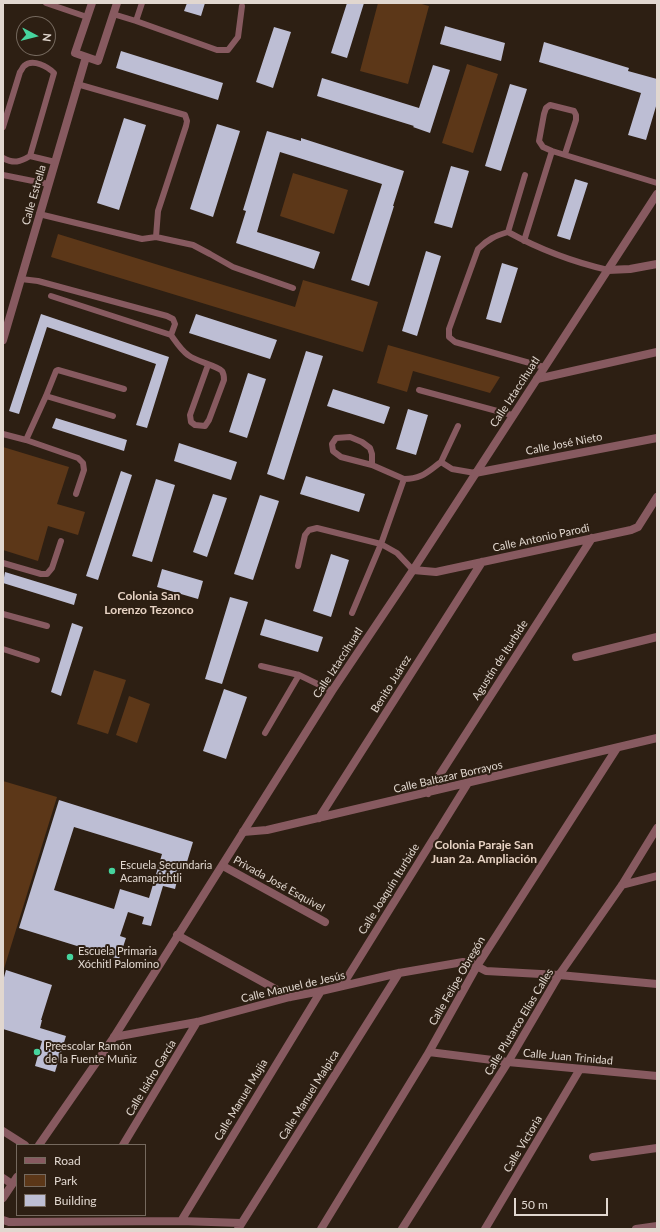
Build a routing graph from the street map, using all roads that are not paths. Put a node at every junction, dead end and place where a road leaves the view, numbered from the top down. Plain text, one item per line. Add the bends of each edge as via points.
1 (46, 3) edge
2 (92, 3) edge
3 (117, 3) edge
4 (142, 3) edge
5 (242, 6) dead end
6 (113, 14) junction
7 (87, 17) junction
8 (136, 21) junction
9 (86, 57) junction
10 (78, 84) junction
11 (3, 127) edge
12 (552, 150) junction
13 (565, 154) junction
14 (30, 156) junction
15 (3, 158) edge
16 (54, 162) junction
17 (3, 175) edge
18 (525, 176) dead end
19 (657, 183) edge
20 (48, 184) junction
21 (657, 194) edge
22 (39, 214) junction
23 (508, 232) junction
24 (156, 237) junction
25 (524, 241) junction
26 (657, 264) edge
27 (608, 270) junction
28 (21, 279) junction
29 (293, 288) dead end
30 (51, 296) dead end
31 (171, 335) junction
32 (3, 340) edge
33 (657, 352) edge
34 (208, 365) junction
35 (544, 367) junction
36 (537, 379) junction
37 (124, 389) dead end
38 (418, 390) dead end
39 (46, 396) junction
40 (512, 415) junction
41 (113, 416) dead end
42 (458, 426) dead end
43 (3, 434) edge
44 (657, 438) edge
45 (26, 440) junction
46 (441, 462) junction
47 (372, 465) junction
48 (475, 473) junction
49 (404, 479) junction
50 (76, 494) dead end
51 (657, 497) edge
52 (592, 538) junction
53 (61, 541) dead end
54 (381, 544) junction
55 (482, 562) junction
56 (3, 563) edge
57 (298, 566) dead end
58 (412, 570) junction
59 (352, 613) dead end
60 (3, 614) edge
61 (47, 626) dead end
62 (657, 637) edge
63 (3, 649) edge
64 (576, 657) dead end
65 (37, 660) dead end
66 (261, 666) dead end
67 (299, 676) junction
68 (332, 691) junction
69 (265, 733) dead end
70 (657, 738) edge
71 (617, 748) junction
72 (468, 783) junction
73 (428, 793) junction
74 (319, 818) junction
75 (657, 828) edge
76 (243, 832) junction
77 (223, 866) junction
78 (657, 876) edge
79 (622, 885) junction
80 (325, 922) dead end
81 (178, 935) junction
82 (477, 966) junction
83 (398, 973) junction
84 (559, 975) junction
85 (657, 984) edge
86 (342, 986) junction
87 (321, 991) junction
88 (290, 997) junction
89 (197, 1022) junction
90 (114, 1037) junction
91 (429, 1052) junction
92 (508, 1062) junction
93 (580, 1069) junction
94 (657, 1076) edge
95 (3, 1131) edge
96 (22, 1144) edge
97 (40, 1144) edge
98 (124, 1144) edge
99 (657, 1148) edge
100 (593, 1157) dead end
101 (3, 1178) edge
102 (15, 1181) edge
103 (3, 1198) edge
104 (3, 1220) edge
105 (154, 1221) junction
106 (181, 1221) junction
107 (57, 1226) edge
108 (240, 1226) edge
109 (657, 1226) edge
110 (149, 1229) edge
111 (321, 1229) edge
112 (402, 1229) edge
113 (485, 1229) edge
114 (636, 1229) edge

1 - 7 lane
2 - 7 street
3 - 6 street
4 - 8 lane
5 - 8 lane via 238,37 228,50 217,50
6 - 8 lane
6 - 9 street via 98,61
7 - 9 street via 75,54
9 - 10 street, Calle Estrella
10 - 16 street, Calle Estrella
10 - 24 lane via 185,114 186,126 158,211
11 - 14 lane via 20,72 25,65 33,62 48,67 54,74
12 - 13 lane
12 - 13 lane via 543,147 539,141 544,114 550,105 574,111 576,115
12 - 25 lane
13 - 19 lane
14 - 15 lane via 22,161 10,162
14 - 16 lane
16 - 20 street, Calle Estrella
17 - 20 lane
18 - 23 lane
20 - 22 street, Calle Estrella
21 - 27 street, Calle Iztaccihuatl
22 - 24 lane via 142,239
22 - 28 street, Calle Estrella
23 - 25 lane
23 - 35 lane via 486,241 478,249 449,329 450,337 455,342
24 - 29 lane via 193,246 233,268
25 - 27 lane via 586,265
26 - 27 street
27 - 35 street, Calle Iztaccihuatl
28 - 31 lane via 38,281 167,316 173,319 175,324
28 - 32 street, Calle Estrella
30 - 31 lane
31 - 34 lane via 187,354
33 - 36 street
34 - 34 lane via 222,371 224,380 209,420 205,426 195,425 191,422 190,415
35 - 36 street, Calle Iztaccihuatl
36 - 40 street, Calle Iztaccihuatl
37 - 39 lane via 58,370
38 - 40 lane
39 - 41 lane
39 - 45 lane
40 - 48 street, Calle Iztaccihuatl
42 - 46 lane
43 - 45 lane
44 - 48 street, Calle José Nieto
45 - 50 lane via 78,458 83,463 84,470
46 - 48 lane via 452,469
46 - 49 lane via 421,477
47 - 47 lane via 370,448 362,442 350,437 336,438 332,444 333,451 341,457
47 - 49 lane
48 - 58 street, Calle Iztaccihuatl
49 - 54 lane
51 - 52 street, Calle Antonio Parodi via 638,527
52 - 55 street, Calle Antonio Parodi
52 - 73 street, Agustín de Iturbide
53 - 56 lane via 52,568 47,574
54 - 57 lane via 317,528 309,530 305,534
54 - 58 lane via 397,553
54 - 59 lane
55 - 58 street, Calle Antonio Parodi via 436,572
55 - 74 street, Benito Juárez
58 - 68 street, Calle Iztaccihuatl
60 - 61 lane
62 - 64 street
63 - 65 lane
66 - 67 lane
67 - 68 lane
67 - 69 lane
68 - 76 street, Calle Iztaccihuatl
70 - 71 street, Calle Baltazar Borrayos
71 - 72 street, Calle Baltazar Borrayos
71 - 82 street, Calle Felipe Obregón
72 - 73 street, Calle Baltazar Borrayos
72 - 86 street, Calle Joaquín Iturbide
73 - 74 street, Calle Baltazar Borrayos
74 - 76 street, Calle Baltazar Borrayos via 267,830
75 - 79 street, Calle Plutarco Elías Calles
76 - 77 street, Calle Iztaccihuatl
77 - 80 street, Privada José Esquivel
77 - 81 street, Calle Iztaccihuatl
78 - 79 street
79 - 84 street, Calle Plutarco Elías Calles
81 - 88 street
81 - 90 street, Calle Iztaccihuatl
82 - 83 street, Calle Manuel de Jesús via 463,962
82 - 84 street, Calle Manuel de Jesús via 486,971
82 - 91 street, Calle Felipe Obregón
83 - 86 street, Calle Manuel de Jesús
83 - 108 street, Calle Manuel Malpica
84 - 85 street, Calle Manuel de Jesús
84 - 92 street, Calle Plutarco Elías Calles
86 - 87 street, Calle Manuel de Jesús
87 - 88 street, Calle Manuel de Jesús
87 - 106 street, Calle Manuel Mujia
88 - 89 street, Calle Manuel de Jesús
89 - 90 street, Calle Manuel de Jesús
89 - 98 street, Calle Isidro García
90 - 97 street, Calle Iztaccihuatl
91 - 92 street, Calle Juan Trinidad
91 - 111 street, Calle Felipe Obregón
92 - 93 street, Calle Juan Trinidad
92 - 112 street, Calle Plutarco Elías Calles
93 - 94 street, Calle Juan Trinidad
93 - 113 street, Calle Victoria
95 - 96 street
99 - 100 street
101 - 102 street
102 - 103 street
104 - 107 street
105 - 106 street
105 - 107 street
105 - 110 street
106 - 108 street
109 - 114 street

